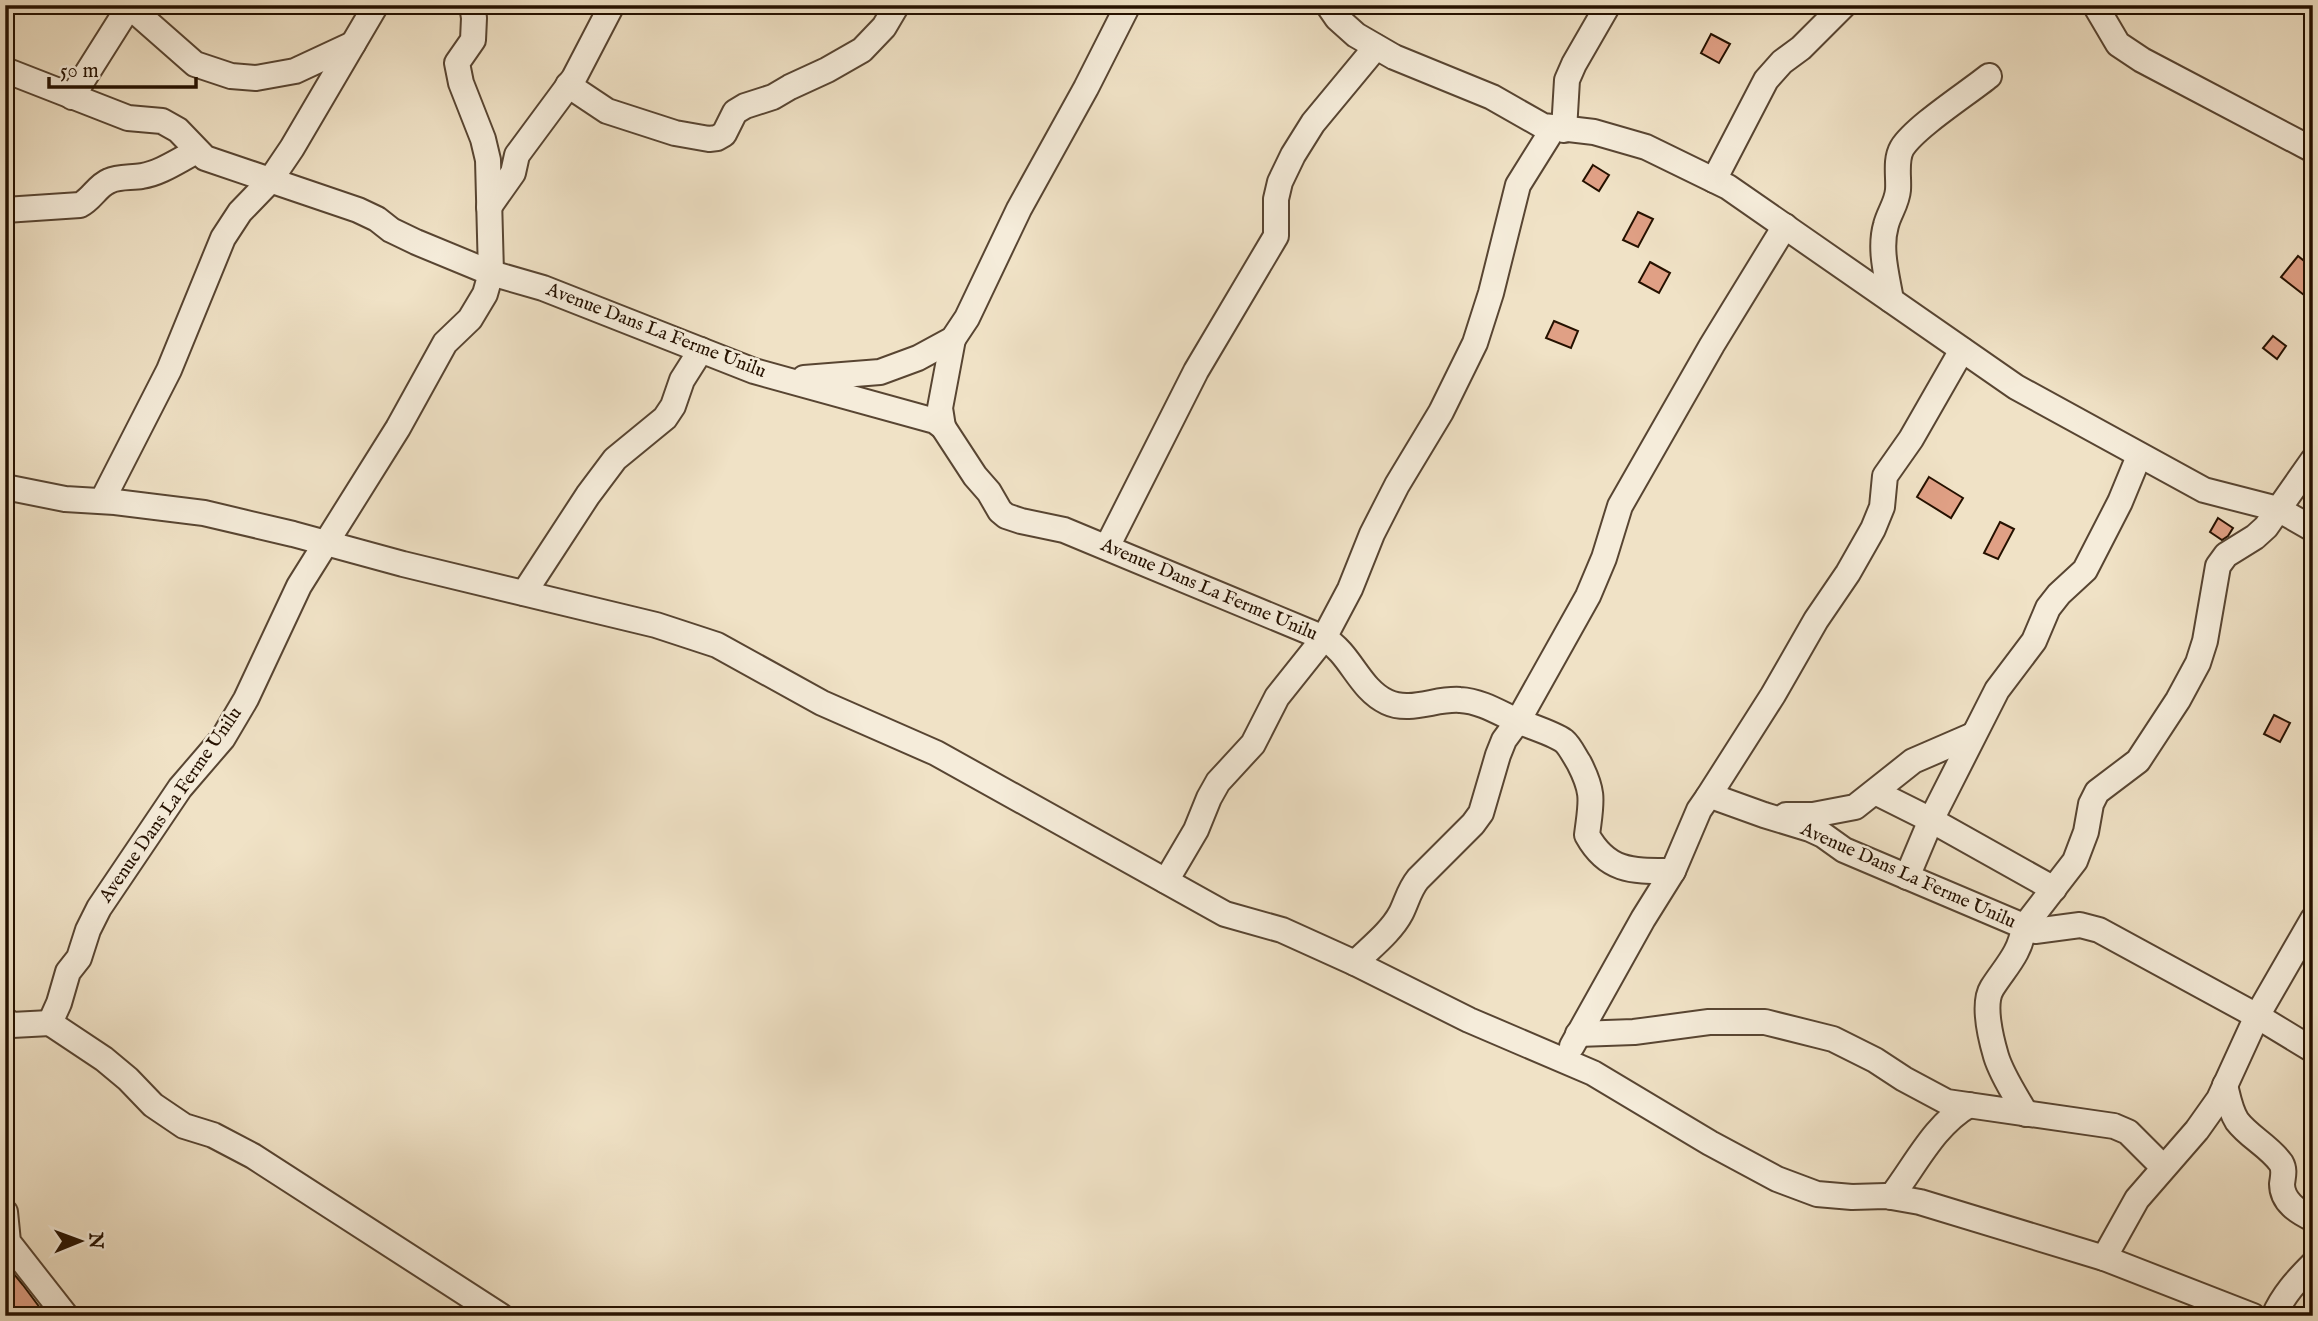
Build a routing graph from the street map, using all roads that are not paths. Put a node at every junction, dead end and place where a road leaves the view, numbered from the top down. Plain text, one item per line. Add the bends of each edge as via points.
1 (376, 5) edge
2 (472, 5) edge
3 (612, 5) edge
4 (897, 5) edge
5 (1128, 5) edge
6 (1328, 5) edge
7 (1608, 5) edge
8 (1844, 5) edge
9 (2095, 5) edge
10 (129, 6) edge
11 (353, 44) junction
12 (1377, 47) junction
13 (5, 70) edge
14 (1989, 76) dead end
15 (568, 85) junction
16 (72, 97) junction
17 (1559, 129) junction
18 (2313, 150) edge
19 (197, 151) junction
20 (1714, 180) junction
21 (269, 182) junction
22 (489, 207) junction
23 (6, 211) edge
24 (1785, 226) junction
25 (491, 273) junction
26 (1891, 300) junction
27 (953, 340) junction
28 (1962, 349) junction
29 (701, 350) junction
30 (786, 380) junction
31 (943, 427) junction
32 (2139, 456) junction
33 (2313, 460) edge
34 (5, 487) edge
35 (102, 501) junction
36 (2278, 509) junction
37 (2313, 529) edge
38 (327, 544) junction
39 (1107, 547) junction
40 (524, 593) junction
41 (1324, 638) junction
42 (1518, 721) junction
43 (1973, 735) junction
44 (1875, 792) junction
45 (1708, 797) junction
46 (1764, 816) junction
47 (1931, 820) junction
48 (1673, 871) junction
49 (1907, 877) junction
50 (1166, 881) junction
51 (2054, 889) junction
52 (2313, 919) edge
53 (2024, 927) junction
54 (1355, 963) junction
55 (2257, 1016) junction
56 (50, 1023) junction
57 (8, 1027) edge
58 (1578, 1034) junction
59 (2313, 1050) edge
60 (1564, 1061) junction
61 (2225, 1084) junction
62 (1969, 1105) junction
63 (2025, 1114) junction
64 (2164, 1167) junction
65 (1891, 1197) junction
66 (5, 1212) edge
67 (2313, 1219) edge
68 (2104, 1258) junction
69 (2313, 1264) edge
70 (66, 1316) edge
71 (501, 1316) edge
72 (2253, 1316) edge
73 (2274, 1316) edge

1 - 11 street
2 - 22 street via 472,40 457,63 488,160
3 - 15 street
4 - 15 street via 862,50 735,112 717,138 675,133 607,111
5 - 27 street
6 - 12 street via 1356,35
7 - 17 street via 1567,80
8 - 20 street via 1766,80
9 - 18 street via 2118,44 2142,60
10 - 11 street via 195,64 230,76 256,78 295,71
10 - 16 street
11 - 21 street
12 - 17 street via 1492,97 1543,127
12 - 39 street via 1298,146 1280,182 1276,236 1196,371
13 - 16 street, Avenue Dans La Ferme Unilu
14 - 26 street via 1900,150 1898,193 1883,239
15 - 22 street via 517,155 513,173
16 - 19 street, Avenue Dans La Ferme Unilu via 128,118 162,121
17 - 20 street via 1594,132 1646,147
17 - 41 street via 1518,185 1475,343 1441,412 1396,485
19 - 21 street, Avenue Dans La Ferme Unilu
19 - 23 street via 157,172 107,181 80,205
20 - 24 street
21 - 25 street, Avenue Dans La Ferme Unilu via 358,210 416,243
21 - 35 street via 223,238 169,370
22 - 25 street
24 - 26 street
24 - 42 street via 1620,506 1588,596
25 - 29 street, Avenue Dans La Ferme Unilu via 543,288
25 - 38 street, Avenue Dans La Ferme Unilu via 470,319 445,343
26 - 28 street
27 - 30 street via 880,372
27 - 31 street via 940,408
28 - 32 street via 2016,387
28 - 45 street via 1885,476 1882,507 1873,529
29 - 30 street, Avenue Dans La Ferme Unilu
29 - 40 street via 665,418 615,459
30 - 31 street, Avenue Dans La Ferme Unilu
31 - 39 street, Avenue Dans La Ferme Unilu via 1006,516 1065,530
32 - 36 street via 2204,490
32 - 43 street via 2085,570 2048,608 2034,641 1997,690
33 - 36 street
34 - 35 street
35 - 38 street via 204,513
36 - 37 street
36 - 51 street via 2266,527 2218,566 2198,663 2138,761 2097,792 2075,861
38 - 40 street
38 - 56 street, Avenue Dans La Ferme Unilu via 299,586 223,738 180,788 99,908
39 - 41 street, Avenue Dans La Ferme Unilu
40 - 50 street via 717,645 822,703 936,752
41 - 42 street, Avenue Dans La Ferme Unilu via 1336,645 1373,692 1387,702 1415,705 1460,700
41 - 50 street via 1277,697 1253,744 1218,782
42 - 48 street, Avenue Dans La Ferme Unilu via 1564,742 1576,758 1590,784 1587,835 1605,859 1623,869
42 - 54 street via 1504,740 1481,813 1418,878 1395,922
43 - 44 street via 1913,761
43 - 47 street
44 - 46 street via 1844,811
44 - 47 street
45 - 46 street, Avenue Dans La Ferme Unilu
45 - 48 street
46 - 49 street, Avenue Dans La Ferme Unilu via 1810,829 1844,850
47 - 49 street
47 - 51 street
48 - 58 street
49 - 53 street, Avenue Dans La Ferme Unilu
50 - 54 street via 1226,914 1282,930
51 - 53 street
52 - 55 street
53 - 55 street, Avenue Dans La Ferme Unilu via 2035,931 2080,925 2098,930
53 - 63 street via 2016,954 1987,1001 1996,1058
54 - 60 street
55 - 59 street, Avenue Dans La Ferme Unilu
55 - 61 street
56 - 57 street
56 - 71 street via 104,1059 153,1105 184,1126 253,1156
58 - 60 street
58 - 62 street via 1709,1022 1765,1022 1833,1039 1947,1102
60 - 65 street via 1593,1073 1777,1179 1817,1194
61 - 64 street via 2197,1130
61 - 67 street via 2238,1122 2281,1164 2288,1203
62 - 63 street
62 - 65 street via 1949,1118
63 - 64 street via 2114,1126 2128,1132
64 - 68 street via 2137,1199
65 - 68 street
66 - 70 street via 8,1242
68 - 72 street
69 - 73 street via 2292,1284

